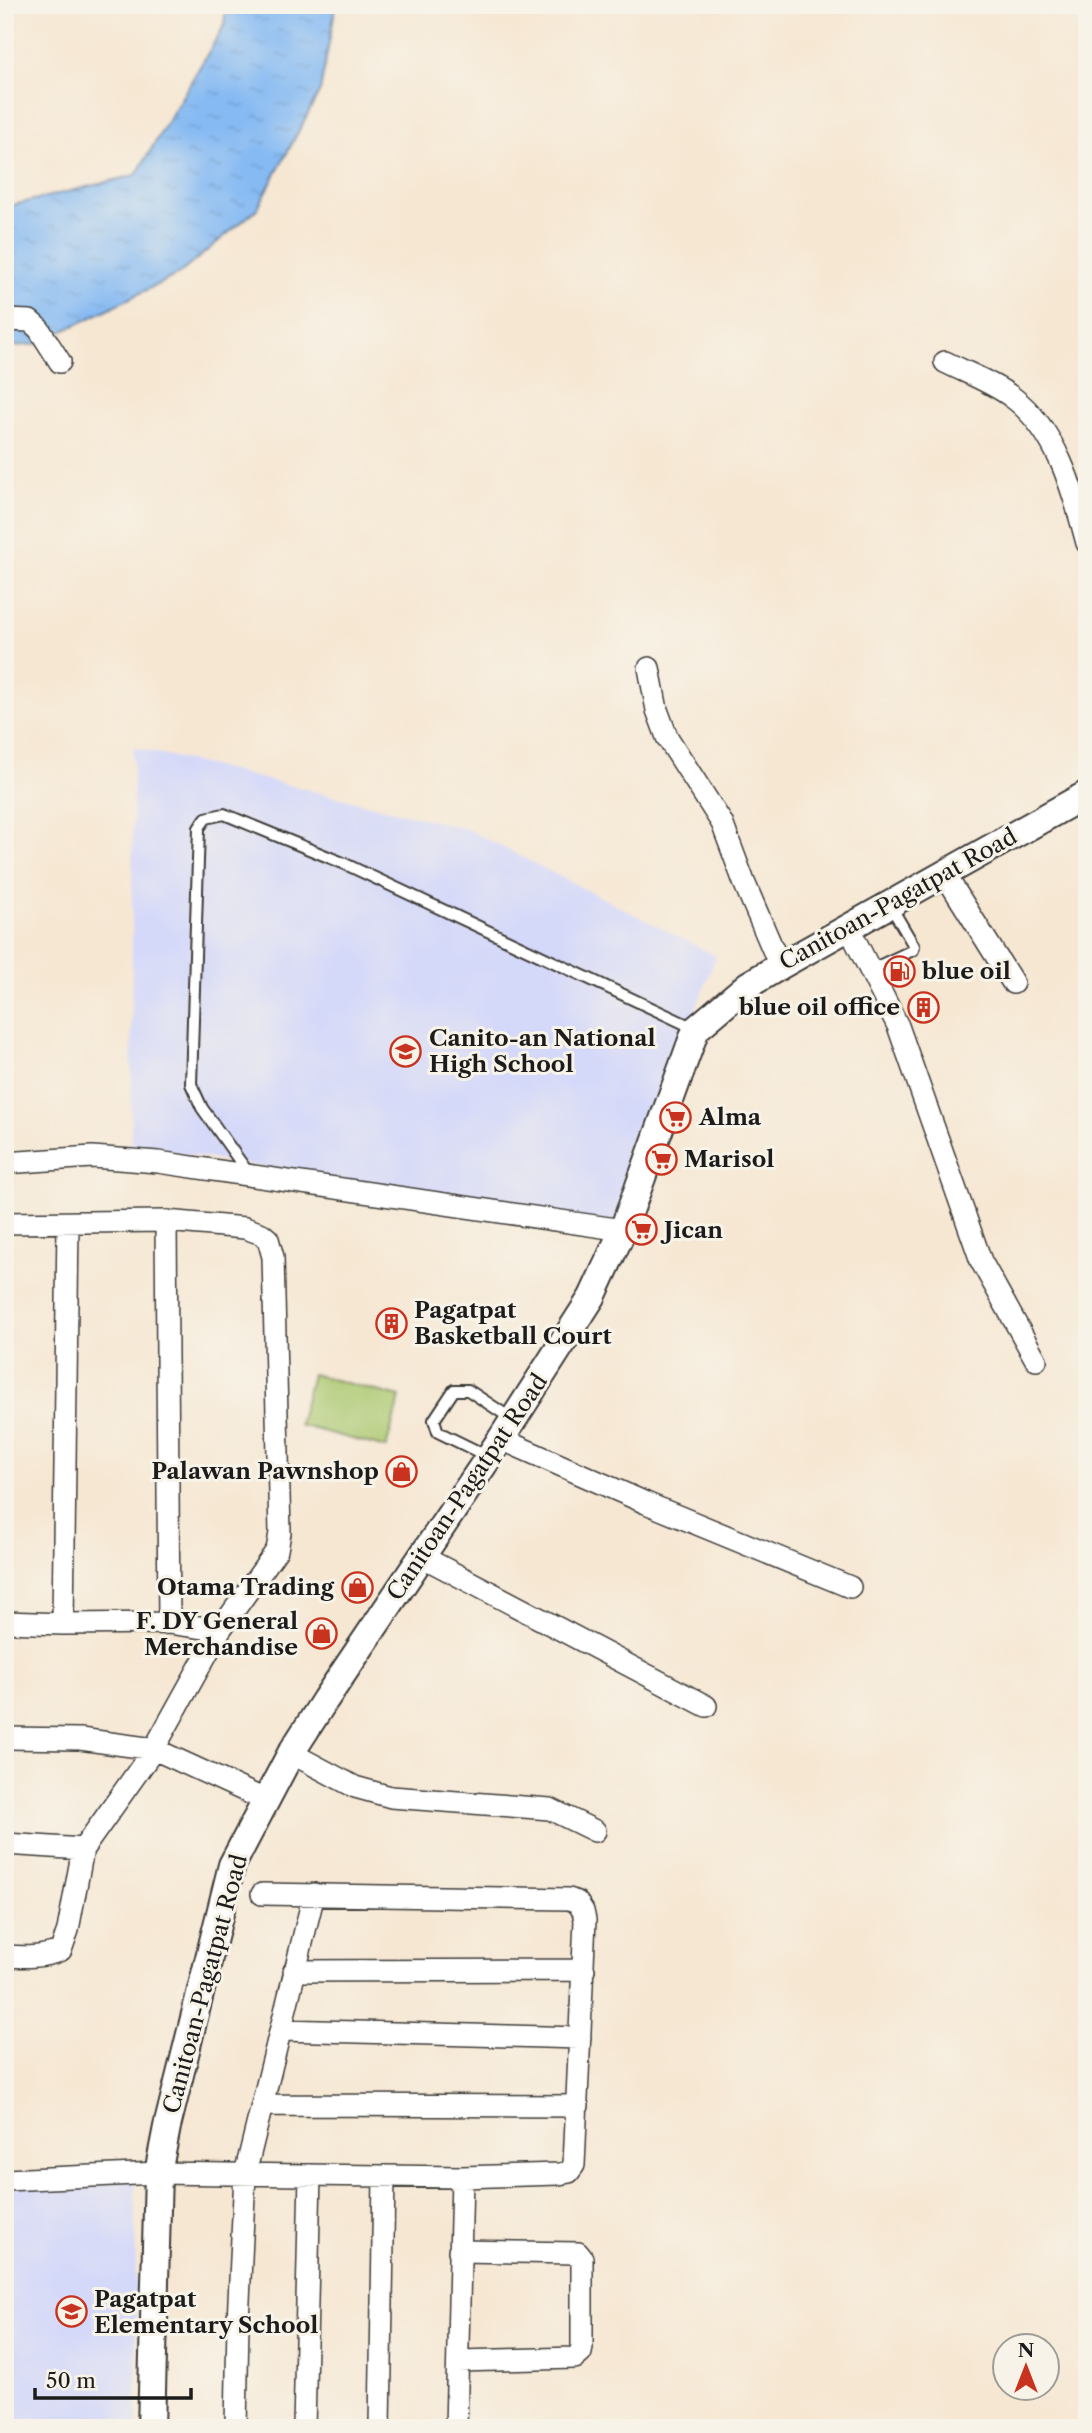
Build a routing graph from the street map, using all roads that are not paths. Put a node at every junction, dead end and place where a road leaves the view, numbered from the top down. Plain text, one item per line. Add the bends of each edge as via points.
1 (5, 320) edge
2 (60, 362) dead end
3 (945, 362) dead end
4 (1087, 543) edge
5 (649, 668) dead end
6 (1087, 794) edge
7 (944, 873) junction
8 (890, 904) junction
9 (849, 928) junction
10 (780, 966) junction
11 (870, 970) junction
12 (1013, 983) dead end
13 (696, 1029) junction
14 (5, 1163) edge
15 (249, 1174) junction
16 (166, 1221) junction
17 (5, 1223) edge
18 (68, 1223) junction
19 (623, 1230) junction
20 (1036, 1360) dead end
21 (501, 1438) junction
22 (421, 1556) junction
23 (850, 1587) dead end
24 (5, 1622) edge
25 (169, 1623) junction
26 (63, 1624) junction
27 (220, 1630) junction
28 (706, 1706) dead end
29 (5, 1738) edge
30 (155, 1749) junction
31 (291, 1753) junction
32 (265, 1800) junction
33 (596, 1831) dead end
34 (5, 1844) edge
35 (83, 1849) junction
36 (262, 1894) dead end
37 (314, 1894) junction
38 (5, 1956) edge
39 (584, 1970) junction
40 (294, 1971) junction
41 (281, 2030) junction
42 (580, 2038) junction
43 (264, 2105) junction
44 (578, 2106) junction
45 (158, 2173) junction
46 (245, 2174) junction
47 (310, 2175) junction
48 (384, 2176) junction
49 (462, 2178) junction
50 (5, 2180) edge
51 (460, 2251) junction
52 (458, 2361) junction
53 (150, 2428) edge
54 (236, 2428) edge
55 (304, 2428) edge
56 (380, 2428) edge
57 (456, 2428) edge

1 - 2 street via 30,321
3 - 4 street via 1013,398 1043,429 1067,475
5 - 10 street via 667,737 722,822
6 - 7 street, Canitoan-Pagatpat Road
7 - 8 street, Canitoan-Pagatpat Road
7 - 12 street
8 - 9 street, Canitoan-Pagatpat Road
8 - 11 lane via 913,950
9 - 10 street, Canitoan-Pagatpat Road
9 - 11 street
10 - 13 street, Canitoan-Pagatpat Road via 732,997
11 - 20 street via 898,1026 981,1261
13 - 15 lane via 343,863 224,814 206,818 199,828 191,1084 202,1108
13 - 19 street, Canitoan-Pagatpat Road
14 - 15 street via 92,1157
15 - 19 street
16 - 18 street
16 - 25 street
16 - 27 street via 245,1228 262,1234 272,1257 280,1541
17 - 18 street
18 - 26 street
19 - 21 street, Canitoan-Pagatpat Road via 592,1297
21 - 21 lane via 439,1432 434,1420 454,1390 468,1390
21 - 22 street, Canitoan-Pagatpat Road
21 - 23 street
22 - 28 street
22 - 31 street, Canitoan-Pagatpat Road
24 - 26 street
25 - 26 street
25 - 27 street
27 - 30 street
29 - 30 street via 80,1739
30 - 32 street
30 - 35 street
31 - 32 street, Canitoan-Pagatpat Road
31 - 33 street via 355,1787 379,1794 550,1809
32 - 45 street, Canitoan-Pagatpat Road via 232,1865
34 - 35 street
35 - 38 street via 61,1950
36 - 37 street
37 - 39 street via 569,1899 583,1910
37 - 40 street
39 - 40 street
39 - 42 street
40 - 41 street
41 - 42 street
41 - 43 street
42 - 44 street
43 - 44 street
43 - 46 street
44 - 49 street via 574,2165 569,2172
45 - 46 street
45 - 50 street
45 - 53 street, Canitoan-Pagatpat Road
46 - 47 street
46 - 54 street
47 - 48 street
47 - 55 street
48 - 49 street
48 - 56 street
49 - 51 street
51 - 52 street
51 - 52 street via 578,2253 582,2258 582,2347 575,2358
52 - 57 street

